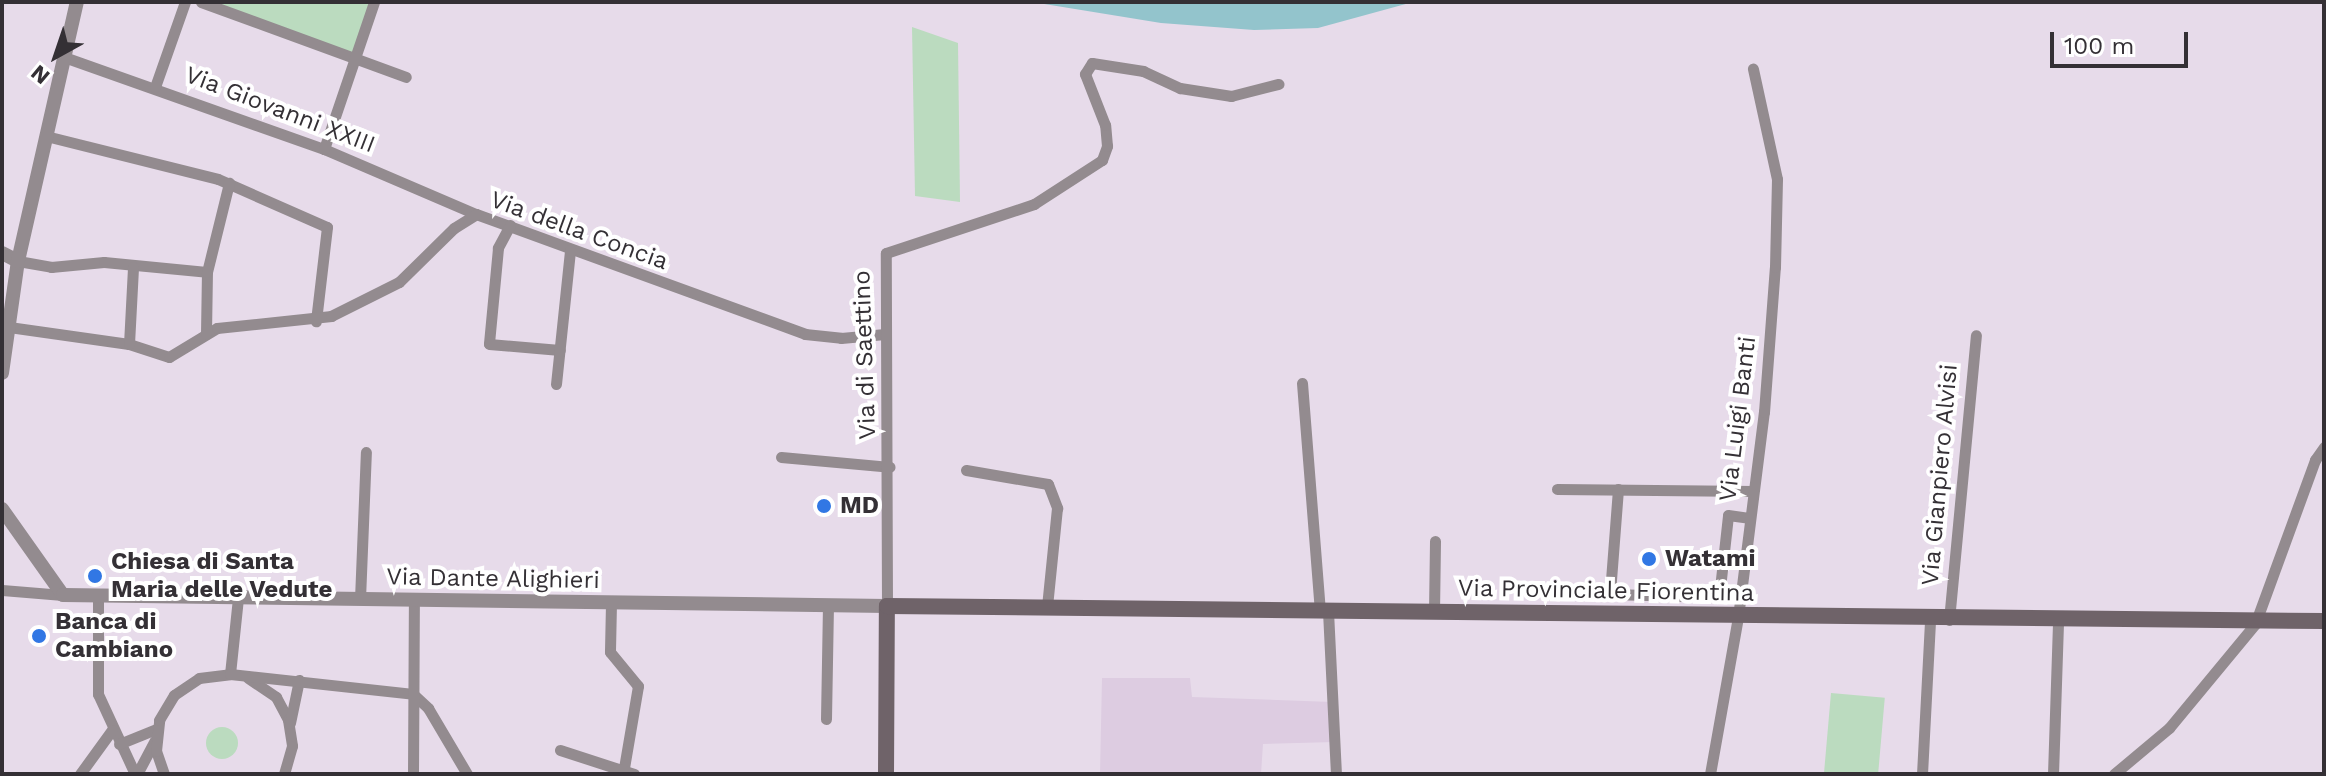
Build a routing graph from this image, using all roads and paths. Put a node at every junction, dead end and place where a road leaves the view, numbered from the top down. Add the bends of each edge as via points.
1 (77, 2) edge
2 (185, 2) edge
3 (201, 2) edge
4 (374, 2) edge
5 (64, 57) junction
6 (354, 58) junction
7 (1753, 69) dead end
8 (406, 77) dead end
9 (1278, 84) dead end
10 (155, 87) junction
11 (46, 136) junction
12 (324, 149) junction
13 (229, 183) junction
14 (476, 214) junction
15 (510, 225) junction
16 (570, 250) junction
17 (2, 253) edge
18 (18, 261) junction
19 (133, 267) junction
20 (207, 272) junction
21 (316, 321) junction
22 (9, 327) junction
23 (206, 334) junction
24 (885, 334) junction
25 (1976, 335) dead end
26 (129, 344) junction
27 (560, 350) junction
28 (2, 373) edge
29 (1302, 383) dead end
30 (556, 384) dead end
31 (2324, 447) edge
32 (366, 452) dead end
33 (781, 457) dead end
34 (890, 467) junction
35 (966, 470) dead end
36 (1557, 489) dead end
37 (1618, 489) junction
38 (1753, 491) junction
39 (2, 509) edge
40 (1749, 518) junction
41 (1435, 541) dead end
42 (2, 590) edge
43 (1610, 594) junction
44 (63, 595) junction
45 (98, 597) junction
46 (238, 598) junction
47 (360, 599) junction
48 (414, 599) junction
49 (611, 603) junction
50 (828, 605) junction
51 (887, 606) junction
52 (1047, 607) junction
53 (1324, 611) junction
54 (1434, 613) junction
55 (1610, 616) junction
56 (1738, 617) junction
57 (1930, 620) junction
58 (1949, 620) junction
59 (2324, 621) edge
60 (2058, 622) junction
61 (2255, 624) junction
62 (230, 674) junction
63 (299, 680) junction
64 (413, 694) junction
65 (826, 719) dead end
66 (290, 724) junction
67 (112, 730) junction
68 (156, 734) junction
69 (119, 744) junction
70 (560, 750) dead end
71 (285, 773) edge
72 (627, 773) edge
73 (80, 774) edge
74 (136, 774) edge
75 (164, 774) edge
76 (413, 774) edge
77 (467, 774) edge
78 (886, 774) edge
79 (1336, 774) edge
80 (1710, 774) edge
81 (1922, 774) edge
82 (2053, 774) edge
83 (2114, 774) edge

1 - 5 street
2 - 10 street
3 - 6 street
4 - 6 street
5 - 10 street, Via Giovanni XXIII
5 - 11 street
6 - 8 street
6 - 12 street
7 - 38 street, Via Luigi Banti via 1777,179 1764,412
9 - 24 street, Via di Saettino via 1231,96 1092,63 1085,74 1105,125 1102,160 1034,204 889,249 883,273
10 - 12 street, Via Giovanni XXIII
11 - 13 street
11 - 18 street
12 - 14 street, Via Giovanni XXIII
13 - 20 street
13 - 21 street via 327,227
14 - 15 street, Via della Concia
14 - 21 street, Via della Concia via 454,228 399,282
15 - 16 street, Via della Concia
15 - 27 street via 498,248 489,344
16 - 24 street, Via della Concia via 805,334
16 - 27 street
17 - 18 street
18 - 19 street via 51,267 104,262
18 - 22 street
19 - 20 street
19 - 26 street
20 - 23 street
21 - 23 street, Via della Concia via 234,325
22 - 26 street, Via della Concia
22 - 28 street
23 - 26 street, Via della Concia via 169,357
24 - 34 street, Via di Saettino
25 - 58 street, Via Gianpiero Alvisi
27 - 30 street
29 - 53 street
31 - 61 street
32 - 47 street
33 - 34 street
34 - 51 street, Via di Saettino
35 - 52 street via 1048,484 1057,508
36 - 37 street
37 - 38 street
37 - 43 street
38 - 40 street, Via Luigi Banti
39 - 44 street
40 - 43 street via 1728,515 1719,597
40 - 56 street, Via Luigi Banti
41 - 54 street
42 - 44 street
43 - 55 street
44 - 45 street, Via Dante Alighieri
45 - 46 street, Via Dante Alighieri
45 - 67 street via 98,694
46 - 47 street, Via Dante Alighieri
46 - 62 street
47 - 48 street, Via Dante Alighieri
48 - 49 street, Via Dante Alighieri
48 - 64 street
49 - 50 street, Via Dante Alighieri
49 - 72 street via 610,652 638,686
50 - 51 street, Via Dante Alighieri
50 - 65 street
51 - 52 main road, Via Provinciale Fiorentina
51 - 78 main road via 891,617
52 - 53 main road, Via Provinciale Fiorentina
53 - 54 main road, Via Provinciale Fiorentina
53 - 79 street
54 - 55 main road, Via Provinciale Fiorentina
55 - 56 main road, Via Provinciale Fiorentina
56 - 57 main road, Via Provinciale Fiorentina
56 - 80 street, Via Luigi Banti
57 - 58 main road, Via Provinciale Fiorentina
57 - 81 street
58 - 60 main road, Via Provinciale Fiorentina
59 - 61 main road, Via Provinciale Fiorentina
60 - 61 main road, Via Provinciale Fiorentina
60 - 82 street
61 - 83 street via 2169,728
62 - 63 street
62 - 66 street via 269,691
62 - 68 street via 199,678 181,688 167,703
63 - 64 street
63 - 66 street
64 - 76 street
64 - 77 street via 428,708
66 - 71 street via 292,746
67 - 69 street
67 - 73 street
68 - 69 street
68 - 74 street
68 - 75 street
69 - 74 street
70 - 72 street

